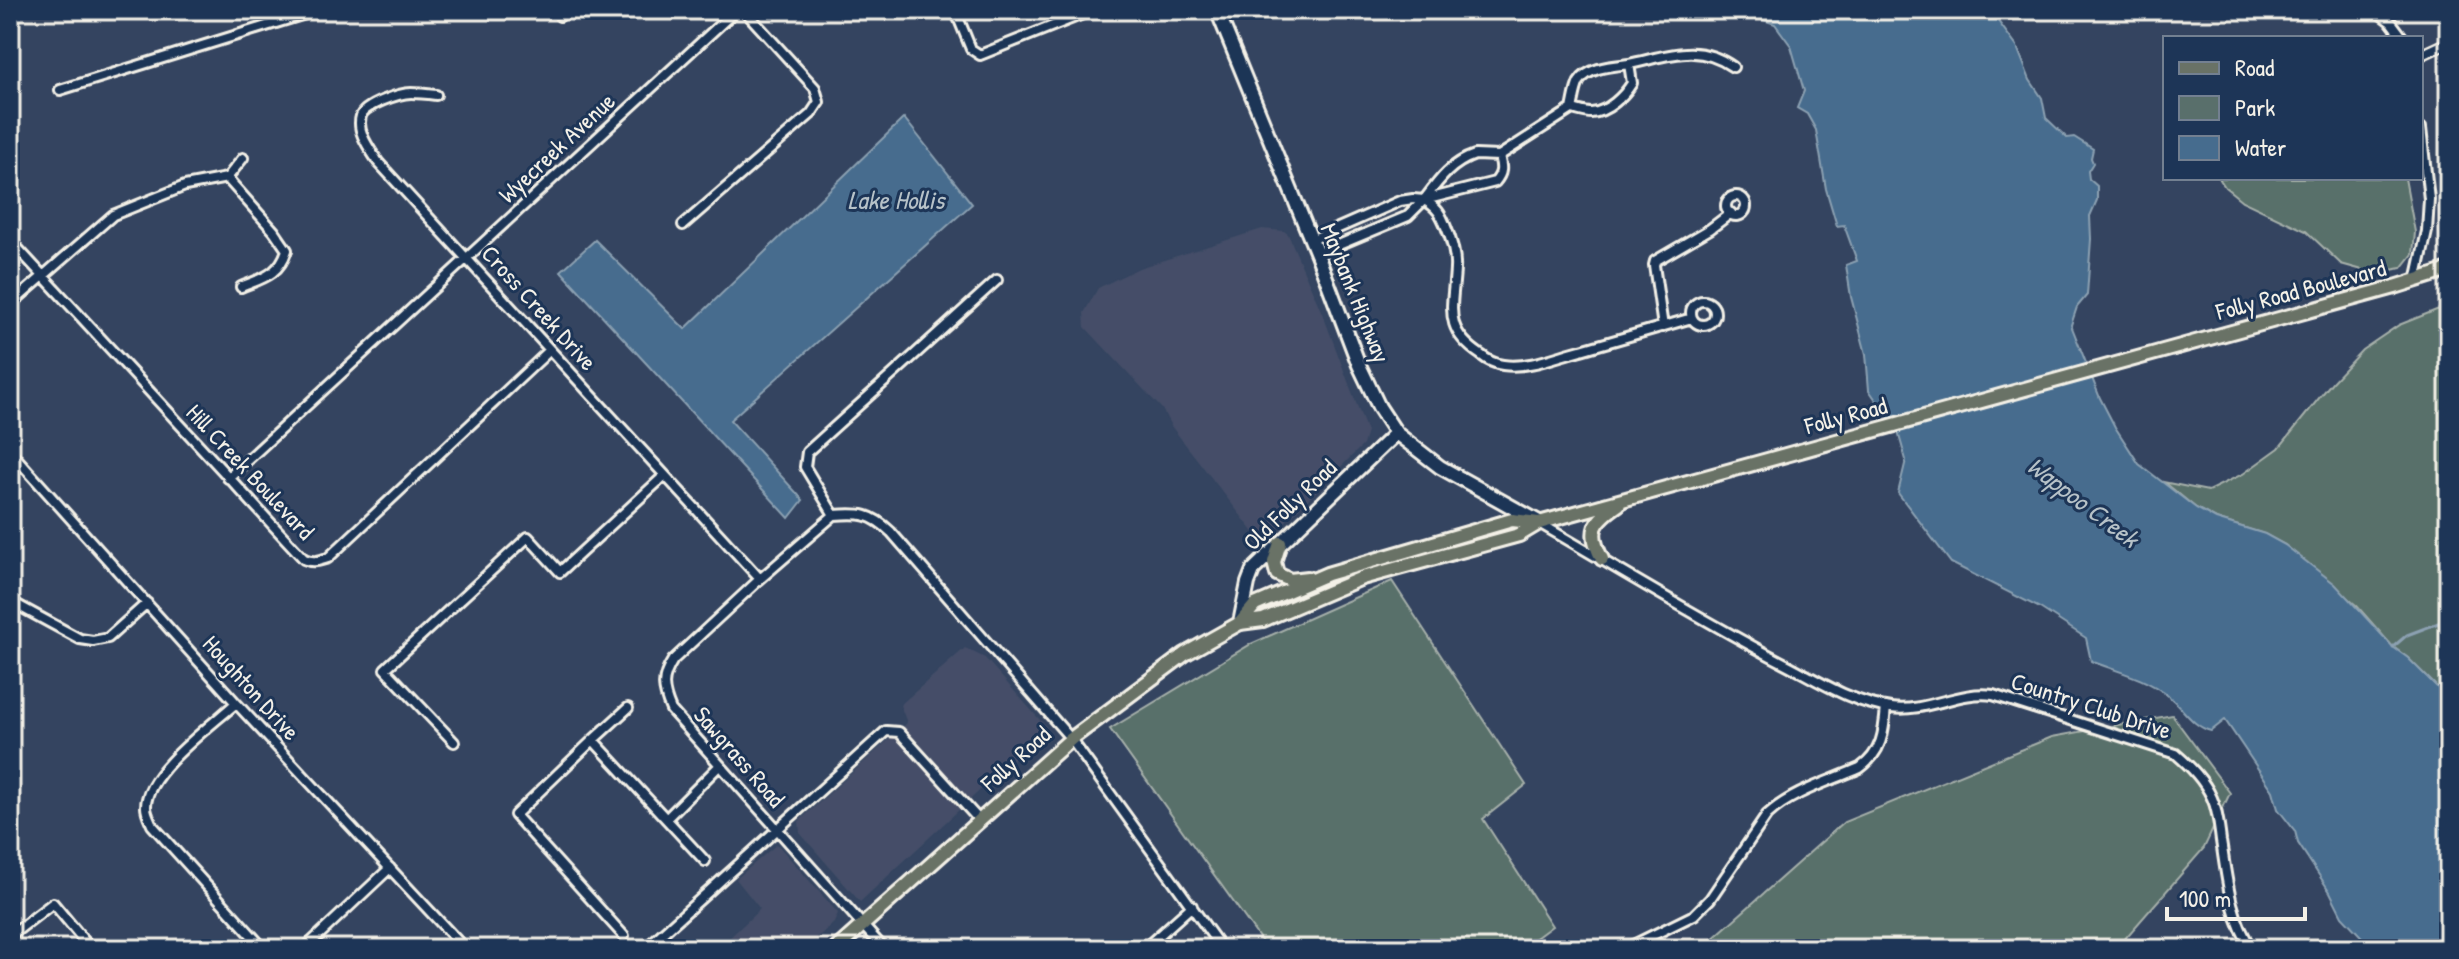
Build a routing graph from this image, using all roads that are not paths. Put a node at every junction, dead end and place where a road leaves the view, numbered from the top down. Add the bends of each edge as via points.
1 (318, 10) edge
2 (736, 10) edge
3 (744, 10) edge
4 (955, 10) edge
5 (1093, 10) edge
6 (1217, 10) edge
7 (2375, 10) edge
8 (2402, 36) edge
9 (2449, 42) edge
10 (2423, 54) edge
11 (1629, 64) junction
12 (1733, 67) dead end
13 (60, 90) dead end
14 (436, 95) dead end
15 (1572, 109) junction
16 (2423, 146) edge
17 (1499, 156) junction
18 (243, 158) dead end
19 (227, 178) junction
20 (1424, 200) junction
21 (1731, 213) dead end
22 (683, 225) dead end
23 (10, 240) edge
24 (1311, 240) junction
25 (1317, 254) junction
26 (467, 258) junction
27 (2449, 270) edge
28 (42, 275) junction
29 (997, 280) dead end
30 (2416, 281) junction
31 (241, 287) dead end
32 (10, 305) edge
33 (1692, 318) dead end
34 (1663, 327) junction
35 (550, 350) junction
36 (2164, 350) joint
37 (1396, 433) junction
38 (10, 451) edge
39 (664, 476) junction
40 (228, 478) junction
41 (1628, 497) junction
42 (834, 515) junction
43 (1539, 523) junction
44 (1280, 543) junction
45 (1602, 559) junction
46 (1327, 574) junction
47 (760, 579) junction
48 (10, 601) edge
49 (147, 603) junction
50 (1240, 623) junction
51 (236, 703) junction
52 (1886, 707) junction
53 (628, 708) dead end
54 (1071, 739) junction
55 (593, 740) junction
56 (454, 742) dead end
57 (720, 765) junction
58 (666, 819) junction
59 (980, 821) junction
60 (777, 830) junction
61 (705, 861) dead end
62 (390, 868) junction
63 (1192, 906) junction
64 (862, 925) junction
65 (10, 936) edge
66 (624, 936) dead end
67 (91, 949) edge
68 (264, 949) edge
69 (304, 949) edge
70 (465, 949) edge
71 (645, 949) edge
72 (836, 949) edge
73 (884, 949) edge
74 (1144, 949) edge
75 (1222, 949) edge
76 (1625, 949) edge
77 (2252, 949) edge

1 - 13 street
2 - 26 street, Wyecreek Avenue
3 - 22 street via 815,88 819,102
4 - 5 street via 971,49 983,55
6 - 24 main road, Maybank Highway
7 - 8 street
9 - 10 street
11 - 12 street via 1696,51 1718,56
11 - 15 street via 1585,76
11 - 15 street via 1632,83 1613,104 1590,113
14 - 26 street, Cross Creek Drive via 407,93 367,107 361,125 378,162
15 - 17 street
16 - 30 street via 2429,199
17 - 20 street via 1461,160
17 - 20 street via 1502,168 1495,182
18 - 19 street
19 - 28 street via 185,186 113,215
19 - 31 street via 287,250 283,264
20 - 24 street via 1400,201
20 - 25 street via 1408,216
20 - 34 street via 1436,206 1455,253 1453,322 1470,347 1490,361 1519,365
21 - 34 street via 1655,261
23 - 28 street, Hill Creek Boulevard
24 - 25 main road, Maybank Highway
25 - 37 main road, Maybank Highway via 1359,365
26 - 35 street, Cross Creek Drive
26 - 40 street, Wyecreek Avenue
27 - 30 main road, Folly Road Boulevard
28 - 32 street
28 - 40 street, Hill Creek Boulevard
29 - 42 street via 807,452 805,467
30 - 36 main road, Folly Road Boulevard
33 - 34 street
35 - 39 street, Cross Creek Drive
35 - 40 street, Hill Creek Boulevard via 328,558 304,559
36 - 41 main road, Folly Road
37 - 43 main road, Maybank Highway via 1440,467
37 - 44 main road, Old Folly Road
38 - 49 street, Houghton Drive
39 - 47 street, Cross Creek Drive
39 - 56 street via 560,572 528,537 385,669
41 - 43 main road, Folly Road
41 - 45 main road via 1597,522 1594,544
42 - 47 street, Sawgrass Road
42 - 54 street via 869,516 891,532
43 - 45 street, Country Club Drive
43 - 46 main road, Folly Road via 1512,520
43 - 50 main road, Folly Road via 1519,535 1362,578 1263,620
44 - 46 main road via 1274,562 1282,578
44 - 50 main road, Old Folly Road via 1253,570
45 - 52 street, Country Club Drive via 1737,639 1852,698
46 - 50 main road, Folly Road via 1255,605
47 - 57 street, Sawgrass Road via 664,674 662,687 671,710
48 - 49 street via 93,641 108,638
49 - 51 street, Houghton Drive
50 - 54 main road, Folly Road via 1185,654
51 - 62 street, Houghton Drive
51 - 68 street via 162,769 146,807 152,825
52 - 76 street via 1884,739 1869,762 1777,806 1694,915
52 - 77 street, Country Club Drive via 1915,709 1980,693 1993,695 2176,754 2213,799 2229,894
53 - 55 street
54 - 59 main road, Folly Road
54 - 63 street
55 - 58 street
55 - 66 street via 515,815
57 - 58 street
57 - 60 street, Sawgrass Road
58 - 61 street
59 - 60 street via 892,730
59 - 64 main road, Folly Road
60 - 64 street, Sawgrass Road
60 - 71 street
62 - 69 street
62 - 70 street, Houghton Drive
63 - 74 street
63 - 75 street
64 - 72 main road, Folly Road
64 - 73 street, Sawgrass Road
65 - 67 street via 53,903

